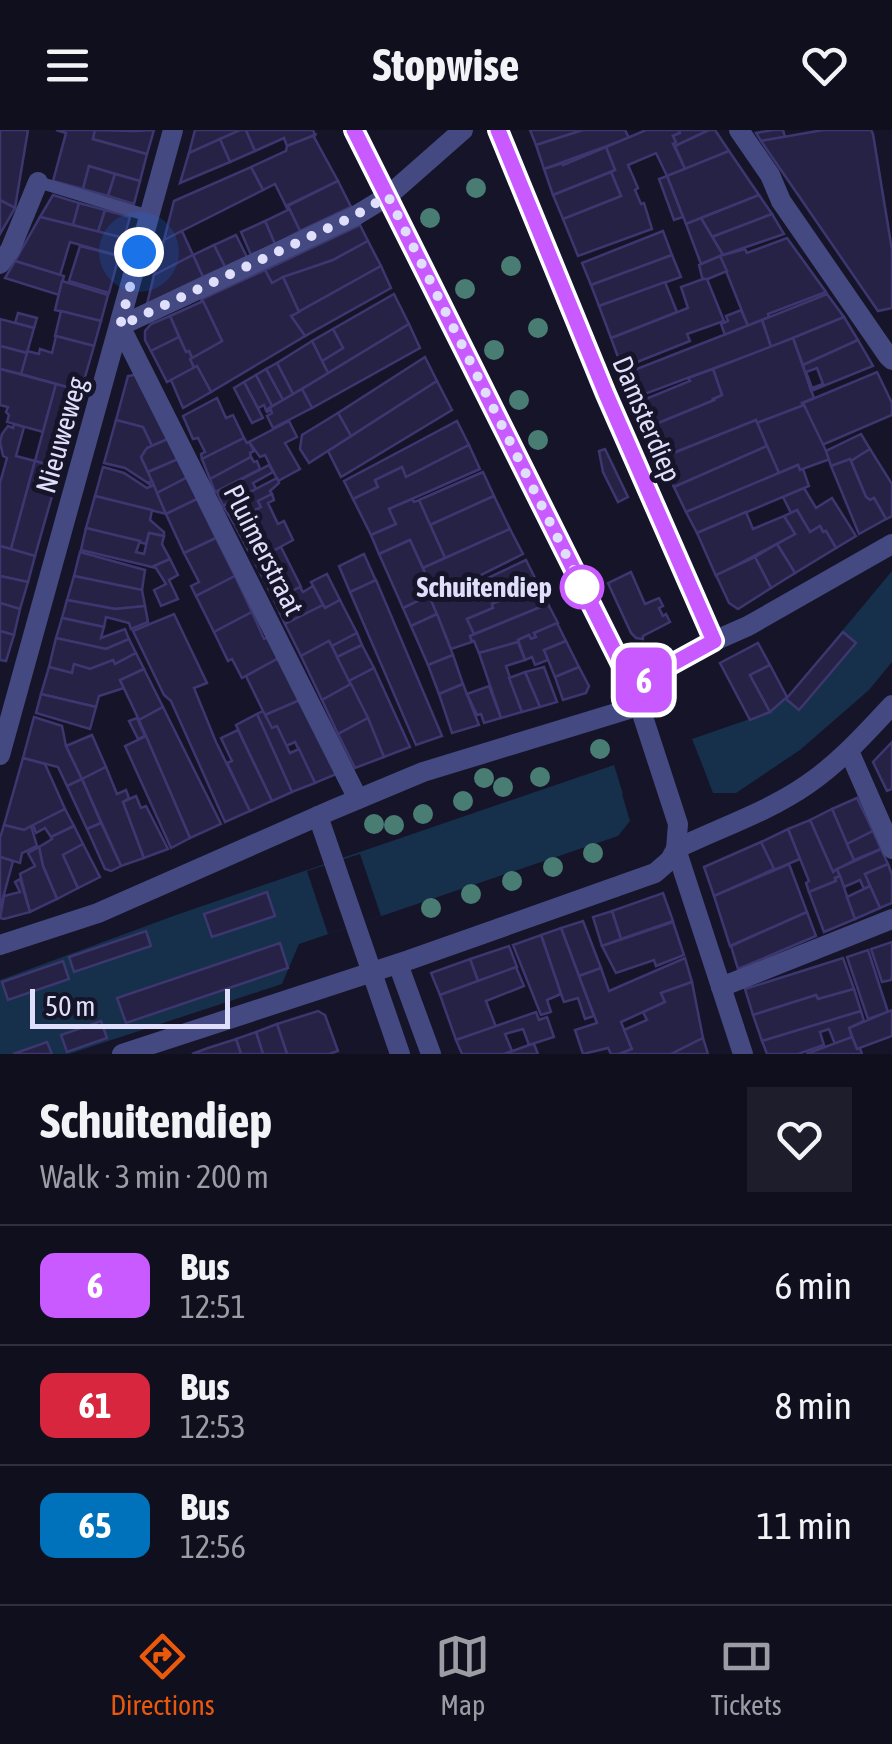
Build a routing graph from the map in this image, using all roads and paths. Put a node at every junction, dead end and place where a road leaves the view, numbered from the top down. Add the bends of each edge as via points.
1 (174, 130) edge
2 (354, 130) edge
3 (462, 130) edge
4 (498, 130) edge
5 (739, 130) edge
6 (38, 182) joint
7 (388, 196) junction
8 (149, 216) junction
9 (0, 264) edge
10 (120, 326) junction
11 (892, 360) edge
12 (892, 544) edge
13 (714, 641) junction
14 (636, 696) junction
15 (892, 705) edge
16 (849, 751) junction
17 (0, 755) edge
18 (358, 799) junction
19 (318, 816) junction
20 (676, 849) junction
21 (892, 849) edge
22 (892, 919) edge
23 (0, 944) edge
24 (398, 964) junction
25 (370, 973) junction
26 (721, 987) junction
27 (122, 1054) edge
28 (400, 1054) edge
29 (431, 1054) edge
30 (743, 1054) edge

1 - 8 street, Nieuweweg
2 - 7 street
3 - 7 street
4 - 13 street, Damsterdiep
5 - 11 street
6 - 8 lane
6 - 9 street
7 - 10 street
7 - 14 street
8 - 10 street, Nieuweweg
10 - 17 street, Nieuweweg
10 - 18 street, Pluimerstraat
12 - 13 street
13 - 14 street
14 - 18 street
14 - 20 street via 678,824
15 - 16 street
16 - 20 street via 806,786
16 - 21 street
18 - 19 street
19 - 23 street via 98,914
19 - 25 street
20 - 24 street via 655,873
20 - 26 street
22 - 26 street
24 - 25 street
24 - 29 street
25 - 27 street
25 - 28 street
26 - 30 street

